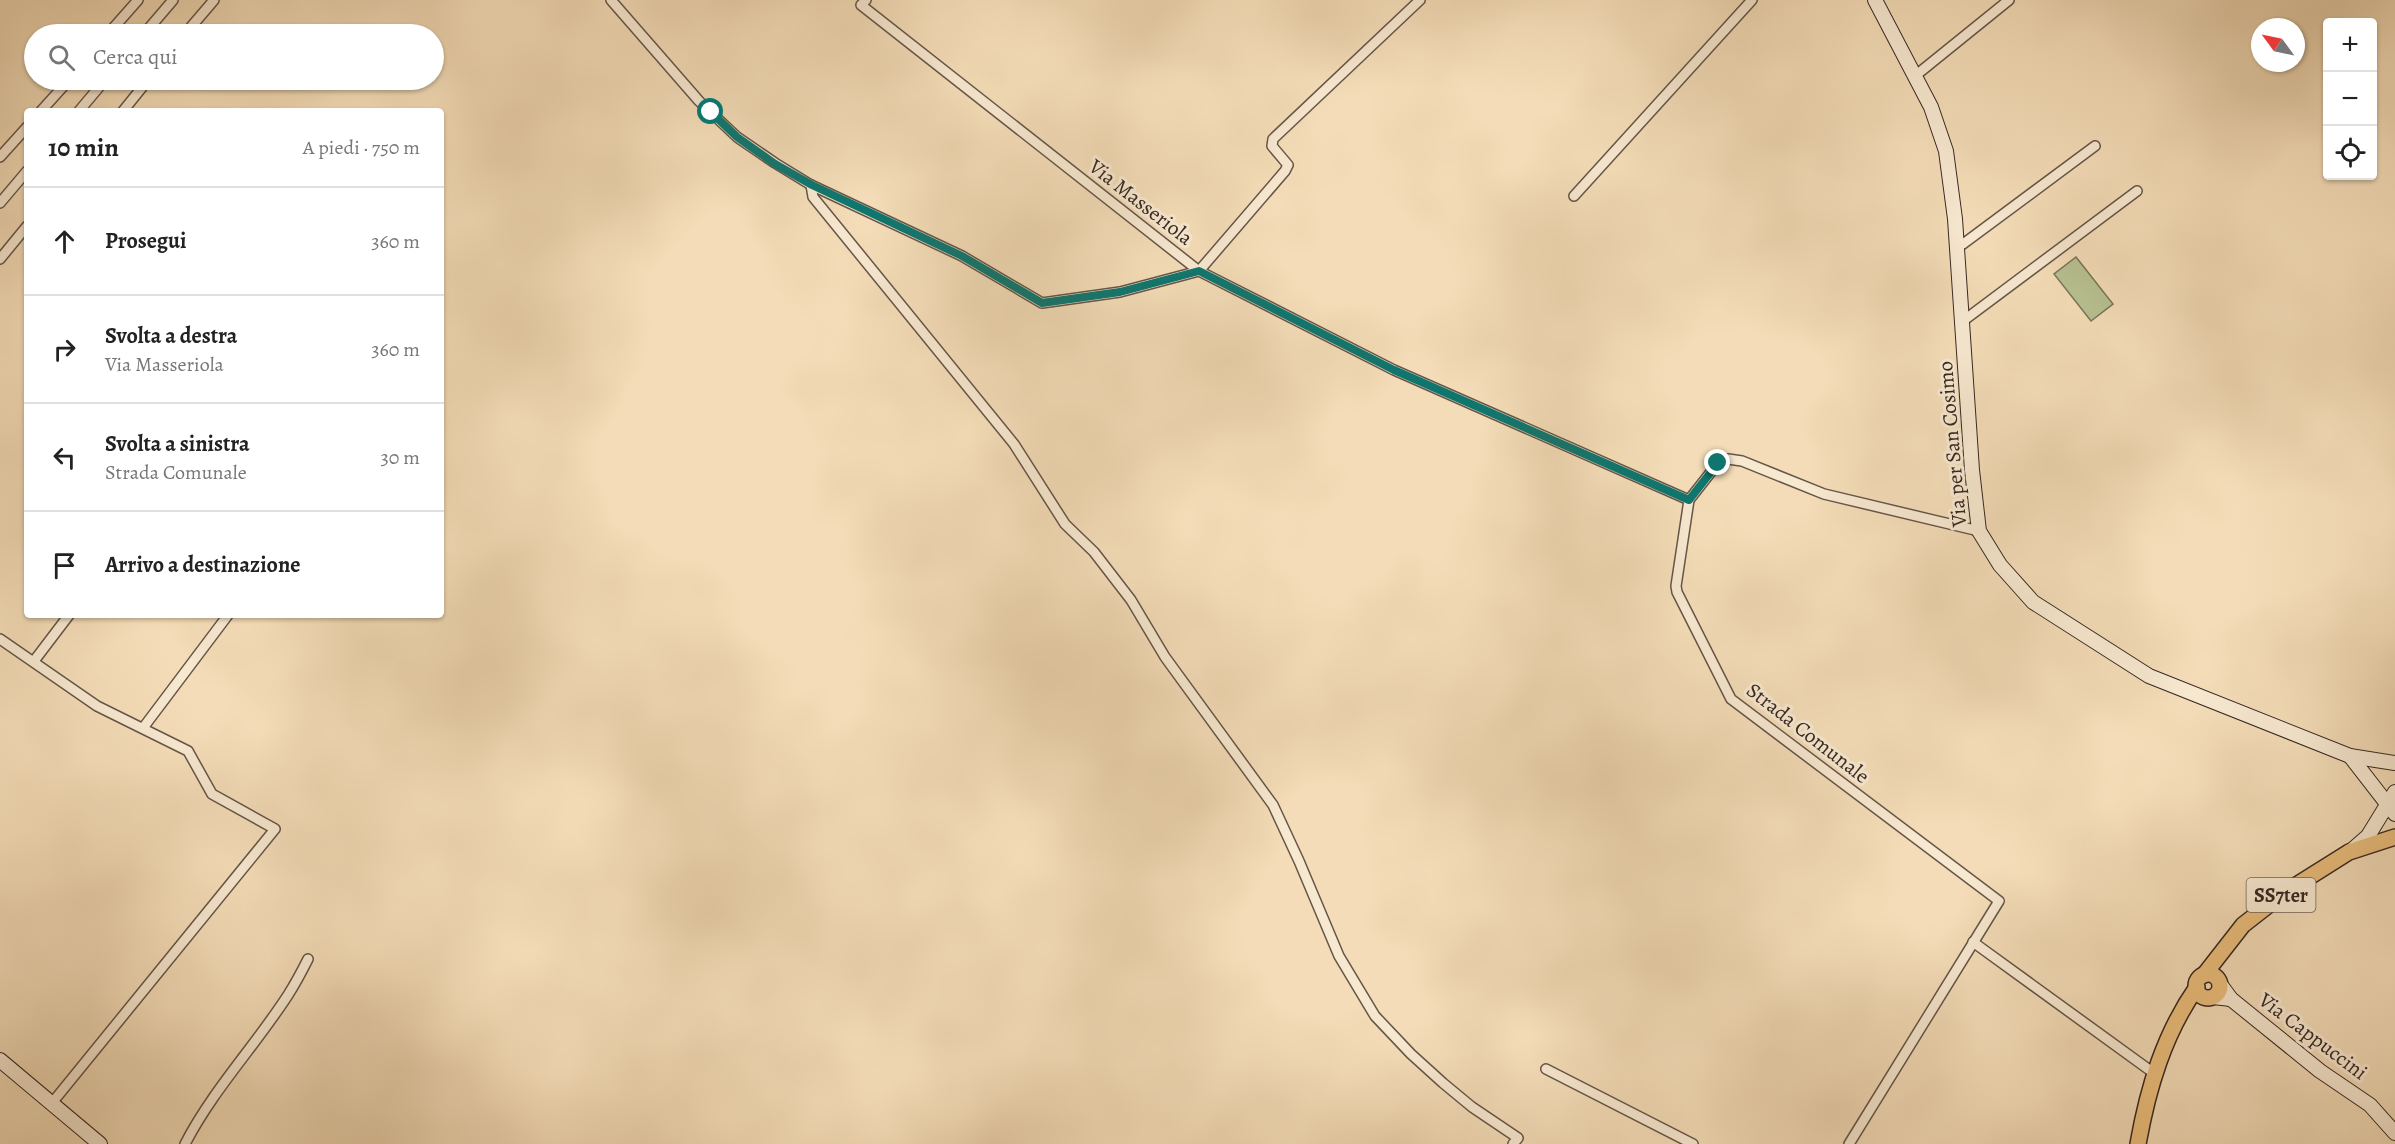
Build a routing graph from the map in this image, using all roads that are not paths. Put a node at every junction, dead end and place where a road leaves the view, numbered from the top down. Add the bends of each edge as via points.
1 (138, 0) edge
2 (173, 0) edge
3 (214, 0) edge
4 (611, 0) edge
5 (1420, 0) edge
6 (1752, 0) edge
7 (2008, 0) edge
8 (1879, 2) edge
9 (863, 3) edge
10 (117, 24) edge
11 (153, 24) edge
12 (194, 24) edge
13 (1915, 76) junction
14 (60, 90) edge
15 (97, 90) edge
16 (140, 90) edge
17 (44, 108) edge
18 (82, 108) edge
19 (125, 108) edge
20 (24, 130) edge
21 (2095, 146) dead end
22 (0, 158) edge
23 (24, 175) edge
24 (812, 185) junction
25 (2137, 191) dead end
26 (1574, 196) dead end
27 (0, 203) edge
28 (24, 230) edge
29 (1957, 246) junction
30 (0, 259) edge
31 (1199, 271) junction
32 (1963, 321) junction
33 (1689, 500) junction
34 (1979, 531) junction
35 (67, 618) edge
36 (226, 618) edge
37 (0, 639) edge
38 (34, 661) junction
39 (143, 728) junction
40 (2350, 756) junction
41 (2395, 763) edge
42 (2393, 804) edge
43 (2395, 837) edge
44 (2349, 852) junction
45 (1973, 942) junction
46 (308, 959) dead end
47 (2209, 986) junction
48 (0, 1060) edge
49 (1546, 1069) dead end
50 (2155, 1074) junction
51 (52, 1103) junction
52 (2370, 1105) junction
53 (2395, 1115) edge
54 (2395, 1132) edge
55 (1517, 1142) edge
56 (100, 1144) edge
57 (185, 1144) edge
58 (1527, 1144) edge
59 (1693, 1144) edge
60 (1849, 1144) edge
61 (2138, 1144) edge

1 - 10 street
2 - 11 street
3 - 12 street
4 - 24 street via 699,101 737,137
5 - 31 street via 1273,139 1272,146 1288,165 1285,171
6 - 26 street
7 - 13 street
8 - 13 street, Via per San Cosimo
9 - 31 street, Via Masseriola
13 - 29 street, Via per San Cosimo via 1946,151
14 - 17 street
15 - 18 street
16 - 19 street
20 - 22 street
21 - 29 street
23 - 27 street
24 - 31 street via 962,256 1042,303 1120,292
24 - 55 street via 813,197 1014,444 1065,524 1094,552 1131,600 1165,657 1273,805 1339,956 1375,1016 1443,1083
25 - 32 street
28 - 30 street
29 - 32 street, Via per San Cosimo
31 - 33 street, Via Masseriola via 1394,370
32 - 34 street, Via per San Cosimo
33 - 34 street via 1718,463 1728,459 1824,494
33 - 45 street, Strada Comunale via 1677,592 1731,699 1998,901
34 - 40 street, Via per San Cosimo via 2000,565 2033,602 2149,676
35 - 38 street
36 - 39 street
37 - 38 street
38 - 39 street via 97,706
39 - 51 street via 188,751 212,794 275,829
40 - 41 street, Via per San Cosimo
40 - 42 street
42 - 44 street via 2368,836
43 - 44 main road
44 - 47 main road, SS7ter via 2284,893 2243,925 2223,948
45 - 50 street
45 - 60 street
46 - 57 street via 288,995 199,1117
47 - 50 main road via 2180,1014
47 - 52 street, Via Cappuccini
48 - 51 street
49 - 59 street
50 - 61 main road
51 - 56 street
52 - 53 street, Via Cappuccini
52 - 54 street, Via Cappuccini
55 - 58 street

